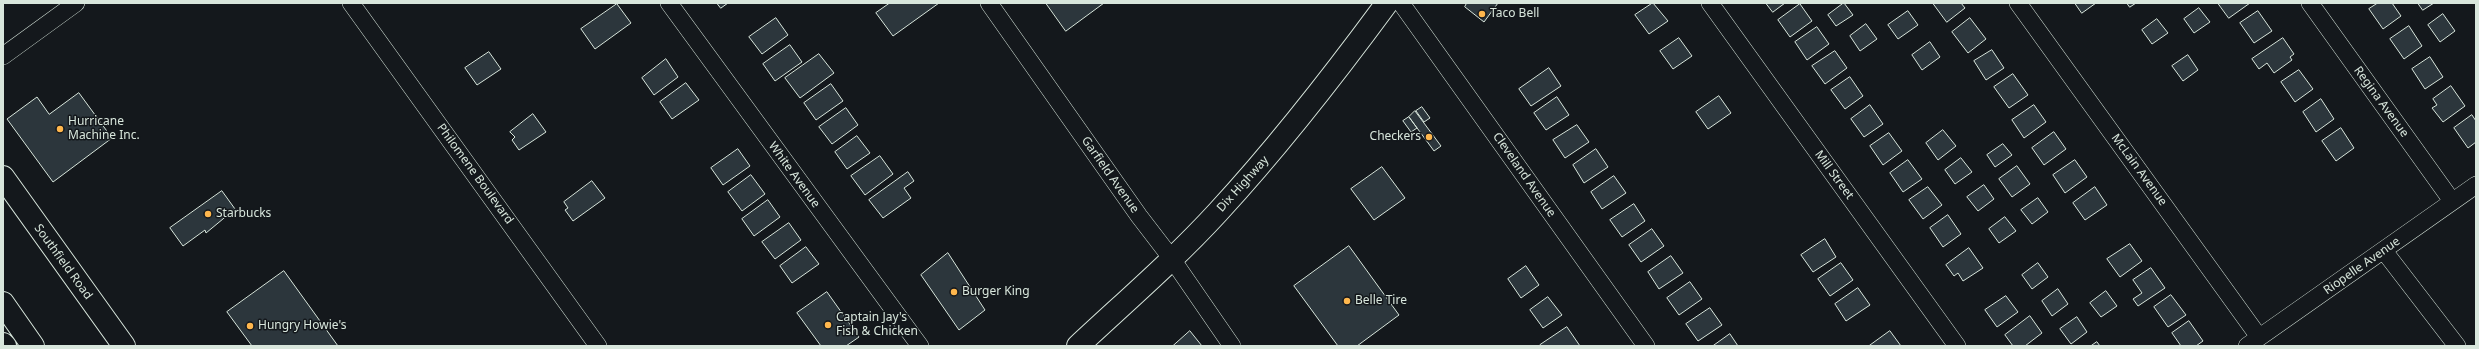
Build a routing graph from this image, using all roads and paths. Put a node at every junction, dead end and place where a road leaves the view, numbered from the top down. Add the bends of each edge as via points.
1 (76, 3) edge
2 (351, 3) edge
3 (669, 3) edge
4 (989, 3) edge
5 (1387, 3) edge
6 (1401, 3) edge
7 (1710, 3) edge
8 (2018, 3) edge
9 (2310, 3) edge
10 (3, 56) edge
11 (3, 177) edge
12 (2476, 185) edge
13 (2452, 201) junction
14 (2384, 251) junction
15 (1172, 259) junction
16 (3, 303) edge
17 (2253, 341) edge
18 (33, 346) edge
19 (124, 346) edge
20 (598, 346) edge
21 (920, 346) edge
22 (1078, 346) edge
23 (1232, 346) edge
24 (1646, 346) edge
25 (1957, 346) edge
26 (2457, 346) edge

1 - 10 street
2 - 20 street, Philomene Boulevard
3 - 21 street, White Avenue
4 - 15 street, Garfield Avenue
5 - 15 main road, Dix Highway via 1282,140
6 - 24 street, Cleveland Avenue
7 - 25 street, Mill Street
8 - 17 street, McLain Avenue
9 - 13 street, Regina Avenue
11 - 19 main road, Southfield Road
12 - 13 street, Riopelle Avenue
13 - 14 street, Riopelle Avenue
14 - 17 street, Riopelle Avenue
14 - 26 street
15 - 22 main road, Dix Highway
15 - 23 street, Garfield Avenue
16 - 18 main road

